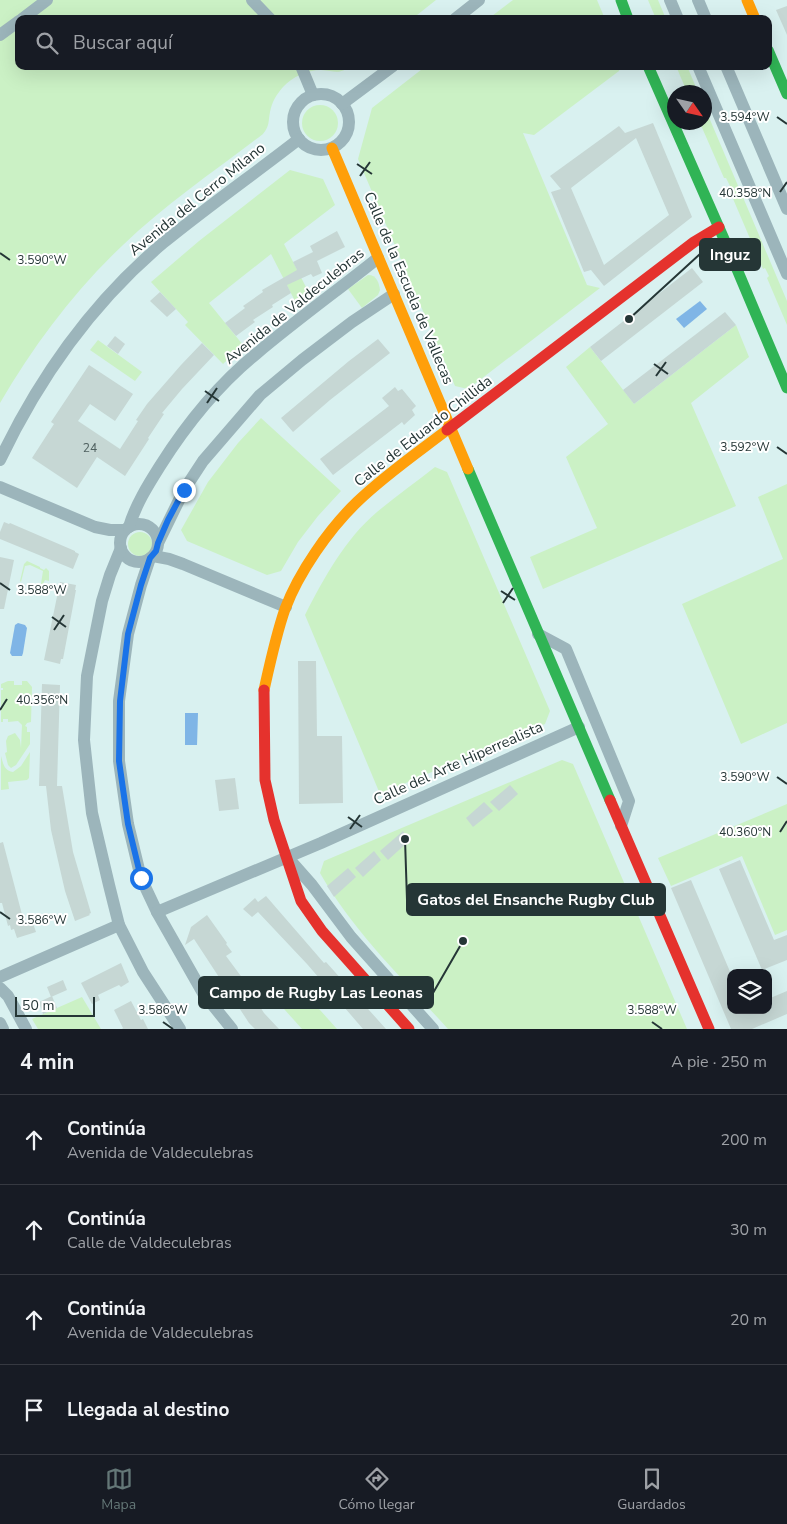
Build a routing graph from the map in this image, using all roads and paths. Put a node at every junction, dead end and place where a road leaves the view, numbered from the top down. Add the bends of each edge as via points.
1 (47, 0) edge
2 (252, 0) edge
3 (479, 0) edge
4 (621, 0) edge
5 (670, 0) edge
6 (698, 0) edge
7 (747, 0) edge
8 (27, 15) edge
9 (266, 15) edge
10 (459, 15) edge
11 (627, 15) edge
12 (676, 15) edge
13 (704, 15) edge
14 (753, 15) edge
15 (15, 24) edge
16 (0, 35) edge
17 (772, 59) edge
18 (303, 70) edge
19 (388, 70) edge
20 (650, 70) edge
21 (700, 70) edge
22 (728, 70) edge
23 (787, 94) edge
24 (313, 95) junction
25 (342, 104) junction
26 (299, 139) junction
27 (332, 148) junction
28 (787, 209) edge
29 (719, 228) junction
30 (378, 258) junction
31 (787, 274) edge
32 (394, 294) junction
33 (787, 388) edge
34 (451, 428) junction
35 (0, 460) edge
36 (0, 487) edge
37 (96, 527) junction
38 (127, 528) junction
39 (121, 547) junction
40 (155, 550) junction
41 (286, 607) junction
42 (538, 634) junction
43 (579, 727) junction
44 (622, 826) junction
45 (287, 857) junction
46 (157, 912) junction
47 (119, 925) junction
48 (0, 976) edge
49 (0, 988) edge
50 (0, 1023) edge
51 (3, 1029) edge
52 (26, 1029) edge
53 (180, 1029) edge
54 (232, 1029) edge
55 (409, 1029) edge
56 (433, 1029) edge
57 (709, 1029) edge

1 - 8 street
2 - 9 street
3 - 10 street
4 - 11 street
5 - 12 street
6 - 13 street
7 - 14 street
15 - 16 street
17 - 23 street
18 - 24 street
19 - 25 street
20 - 29 street
21 - 31 street
22 - 28 street
24 - 25 street via 329,95
24 - 26 street via 305,99 294,114 294,131
25 - 27 street via 347,111 348,128 345,136
26 - 27 street via 314,149
26 - 35 street, Avenida del Cerro Milano via 162,244 104,301 54,365 18,423
27 - 30 street, Calle de la Escuela de Vallecas
29 - 33 street
29 - 34 street, Calle de Eduardo Chillida via 694,242
30 - 32 street, Calle de la Escuela de Vallecas
30 - 38 street, Avenida de Valdeculebras via 255,354 212,398 165,459
32 - 34 street, Calle de la Escuela de Vallecas
32 - 40 street via 352,322 260,395 203,461 184,490
34 - 41 street, Calle de Eduardo Chillida via 357,502 315,553
34 - 42 street, Calle de la Escuela de Vallecas
36 - 37 street
37 - 38 street via 110,530
37 - 39 street
38 - 39 street via 121,537
38 - 40 street via 135,524 147,526 155,533
39 - 40 street via 127,558 142,562
39 - 47 street via 102,601 87,676 84,740 92,813
40 - 41 street via 169,559
40 - 46 street via 141,585 128,634 120,701 119,761 128,824 141,878
41 - 45 street, Calle de Eduardo Chillida via 264,690 266,780 274,820
42 - 43 street, Calle de la Escuela de Vallecas
42 - 44 street via 566,649 629,801
43 - 44 street, Calle de la Escuela de Vallecas
43 - 45 street, Calle del Arte Hiperrealista
44 - 57 street, Calle de la Escuela de Vallecas
45 - 46 street, Calle del Arte Hiperrealista
45 - 55 street, Calle de Eduardo Chillida via 301,901 322,931
45 - 56 street, Calle de Eduardo Chillida via 351,937
46 - 54 street via 202,993
47 - 48 street
47 - 53 street via 143,972
49 - 52 street
50 - 51 street

